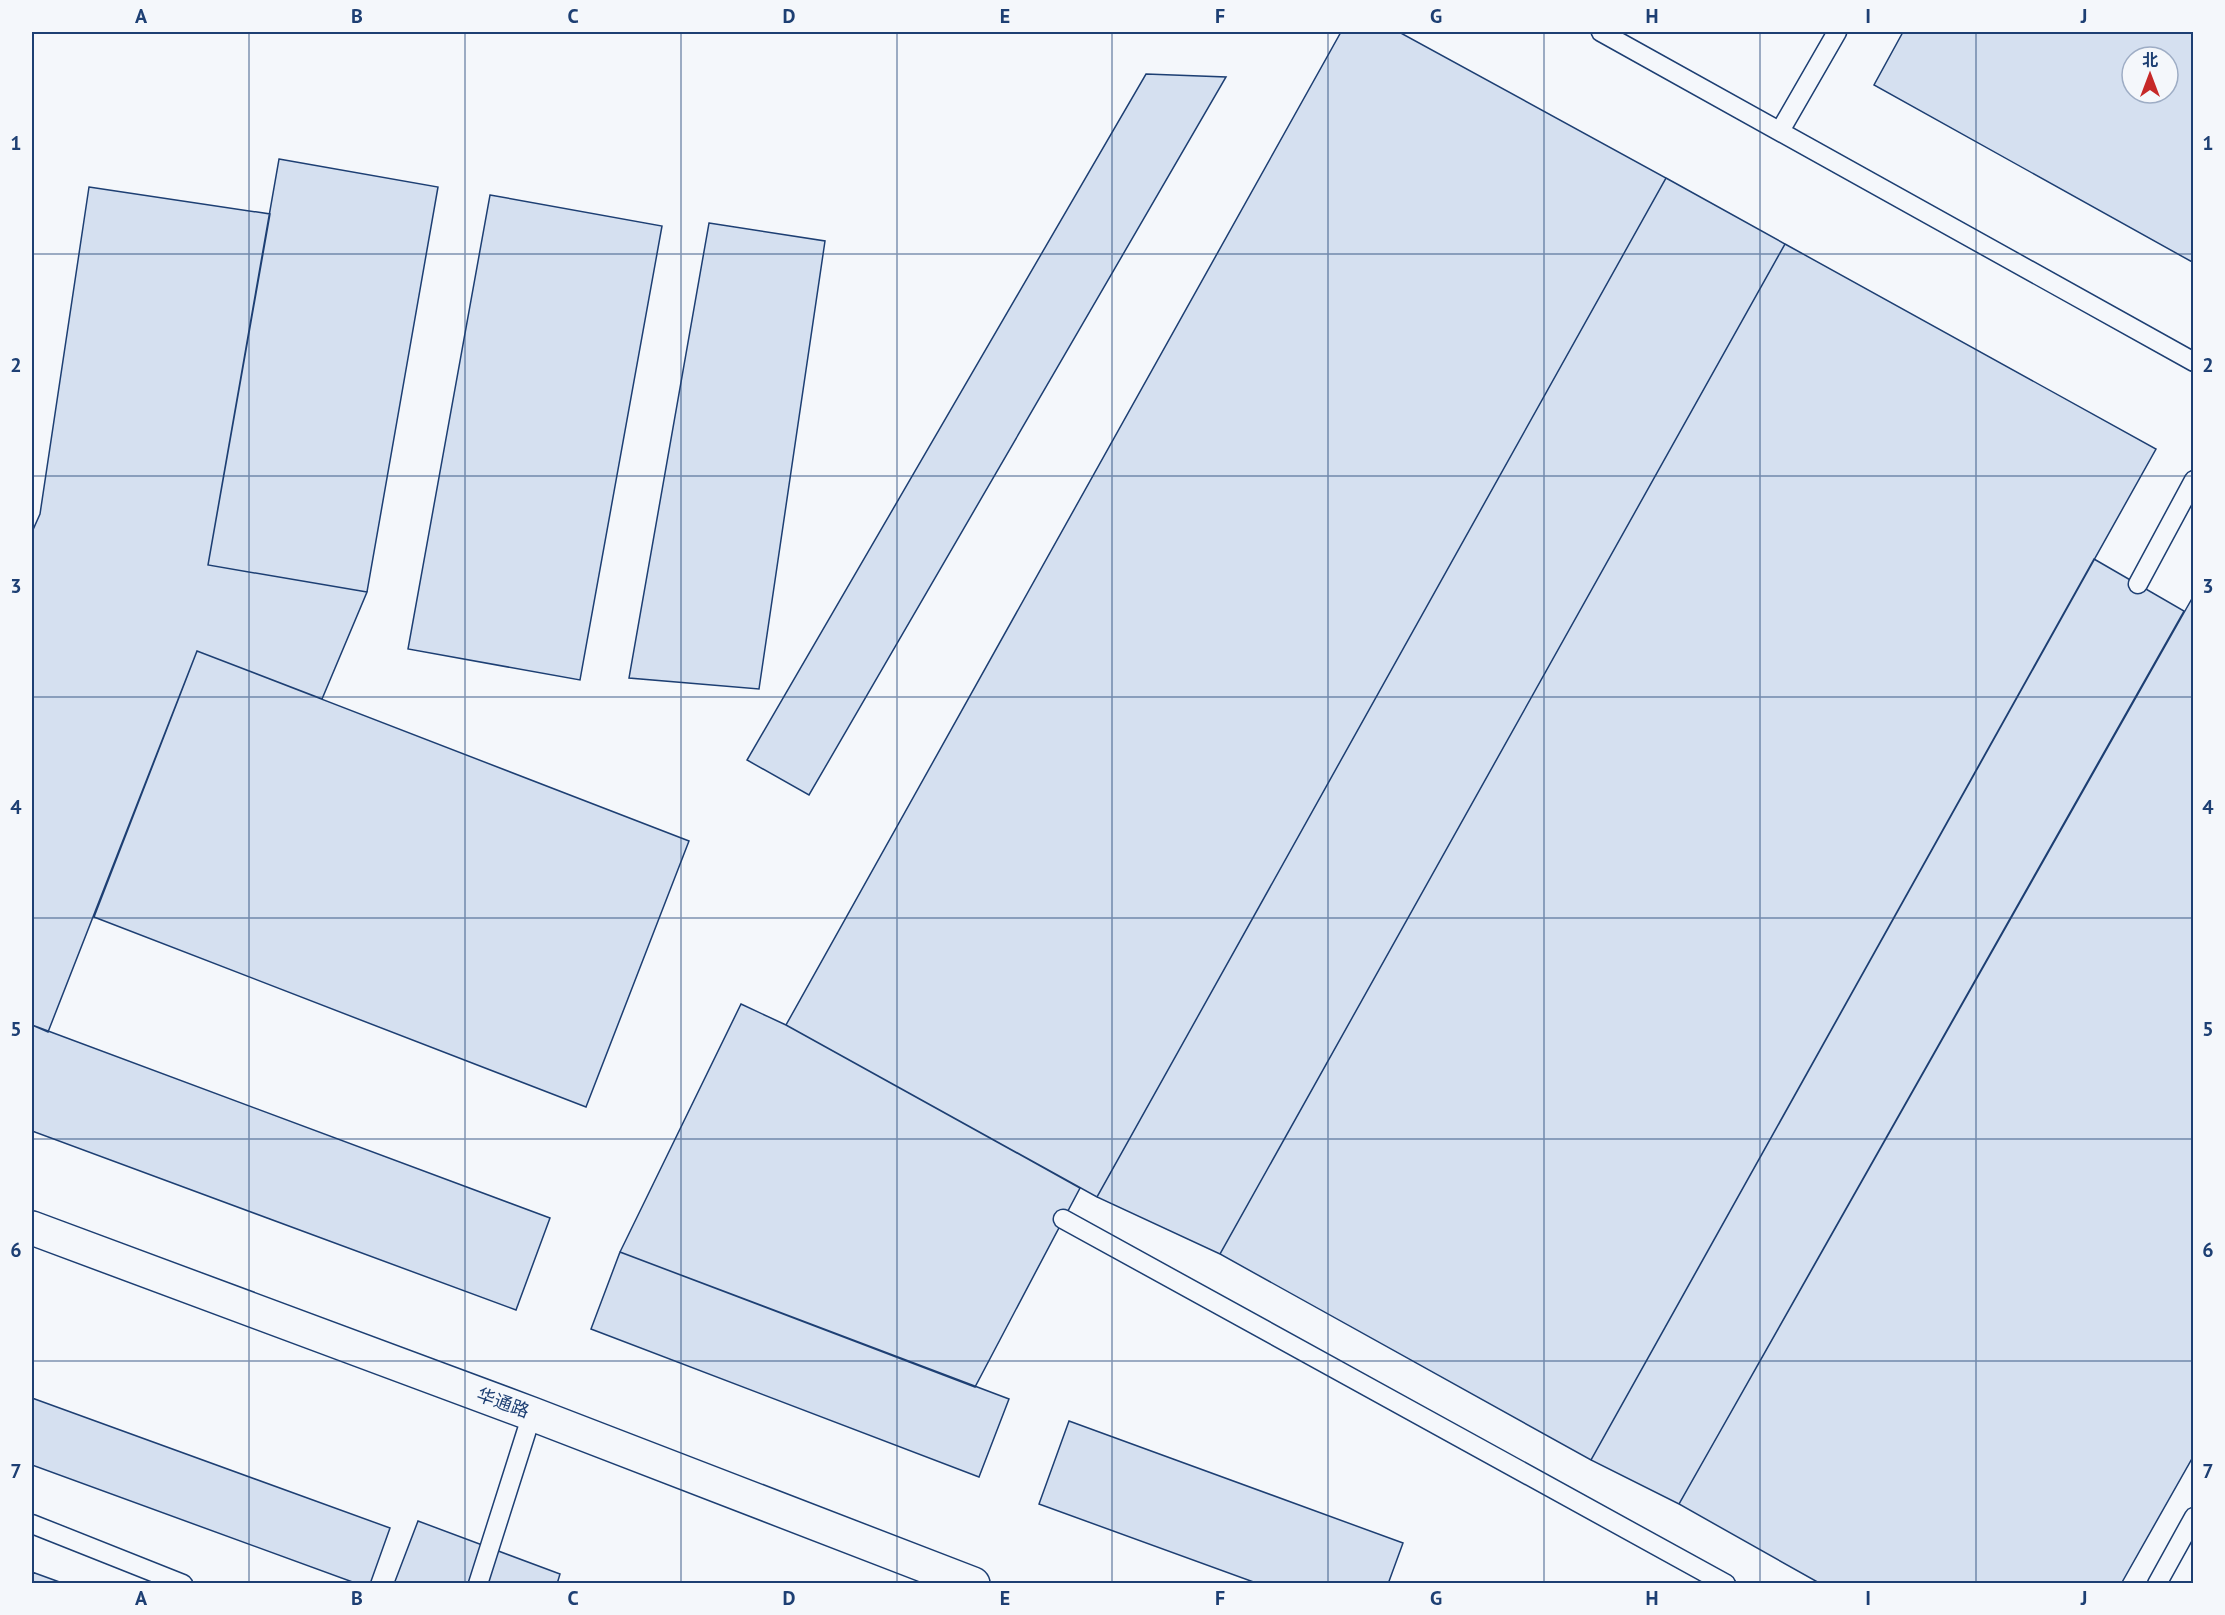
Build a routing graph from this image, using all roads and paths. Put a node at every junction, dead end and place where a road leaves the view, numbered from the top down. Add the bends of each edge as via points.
1 (1601, 32) edge
2 (1837, 32) edge
3 (1780, 131) junction
4 (2193, 362) edge
5 (2193, 480) edge
6 (2138, 584) dead end
7 (1063, 1219) dead end
8 (32, 1228) edge
9 (532, 1414) junction
10 (2193, 1517) edge
11 (32, 1524) edge
12 (183, 1584) edge
13 (478, 1584) edge
14 (974, 1584) edge
15 (1726, 1584) edge
16 (2157, 1584) edge

1 - 3 lane
2 - 3 lane
3 - 4 lane
5 - 6 lane
7 - 15 lane
8 - 9 street, 华通路
9 - 13 lane
9 - 14 street, 华通路
10 - 16 lane
11 - 12 lane

